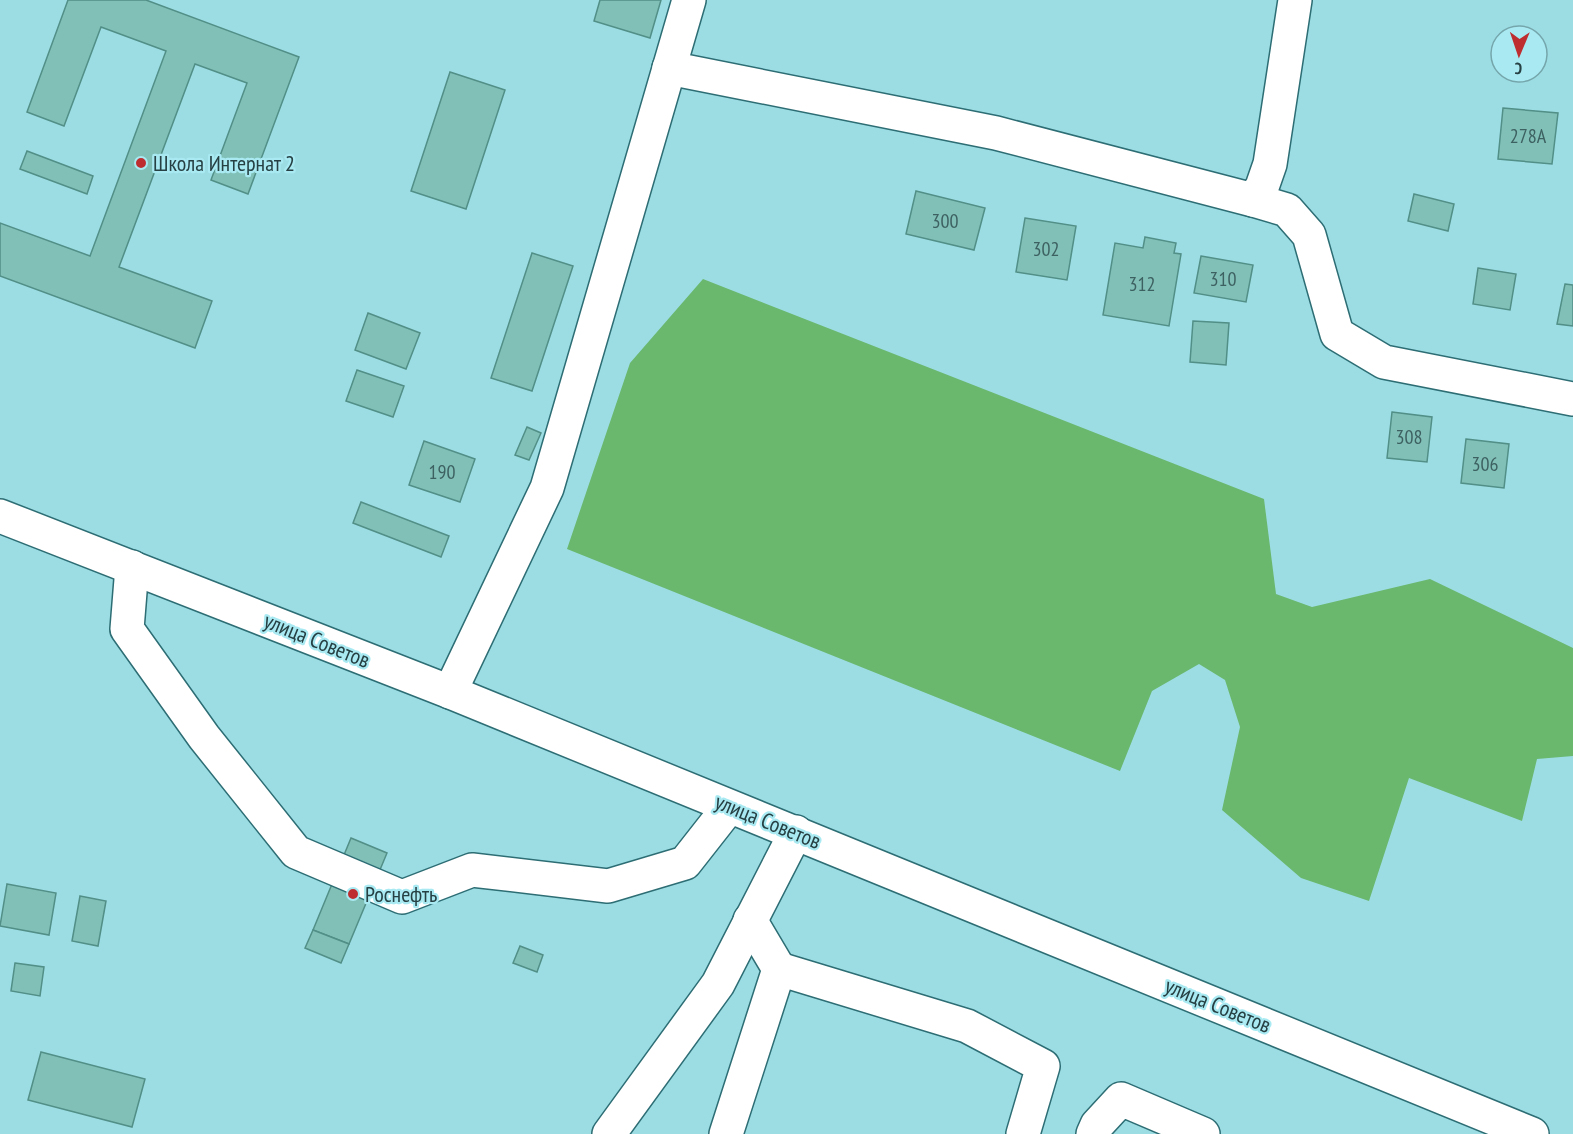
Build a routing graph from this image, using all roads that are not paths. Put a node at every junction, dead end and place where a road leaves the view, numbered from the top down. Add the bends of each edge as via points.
1 (689, 0) edge
2 (1294, 0) edge
3 (669, 69) junction
4 (1253, 200) junction
5 (1573, 399) edge
6 (0, 516) edge
7 (132, 567) junction
8 (450, 693) junction
9 (729, 807) junction
10 (796, 832) junction
11 (750, 920) junction
12 (779, 969) junction
13 (609, 1134) edge
14 (726, 1134) edge
15 (1023, 1134) edge
16 (1094, 1134) edge
17 (1203, 1134) edge
18 (1532, 1134) edge

1 - 3 street
2 - 4 street via 1270,164
3 - 4 street via 996,133
3 - 8 street via 546,489
4 - 5 street via 1287,210 1309,235 1337,334 1384,362
6 - 7 street, улица Советов
7 - 8 street, улица Советов
7 - 9 street via 127,629 204,736 296,852 402,897 472,870 608,886 685,863
8 - 9 street, улица Советов
9 - 10 street, улица Советов
10 - 11 street
10 - 18 street, улица Советов
11 - 12 street
11 - 13 street via 718,984
12 - 14 street
12 - 15 street via 968,1026 1043,1066
16 - 17 street via 1097,1125 1121,1099

